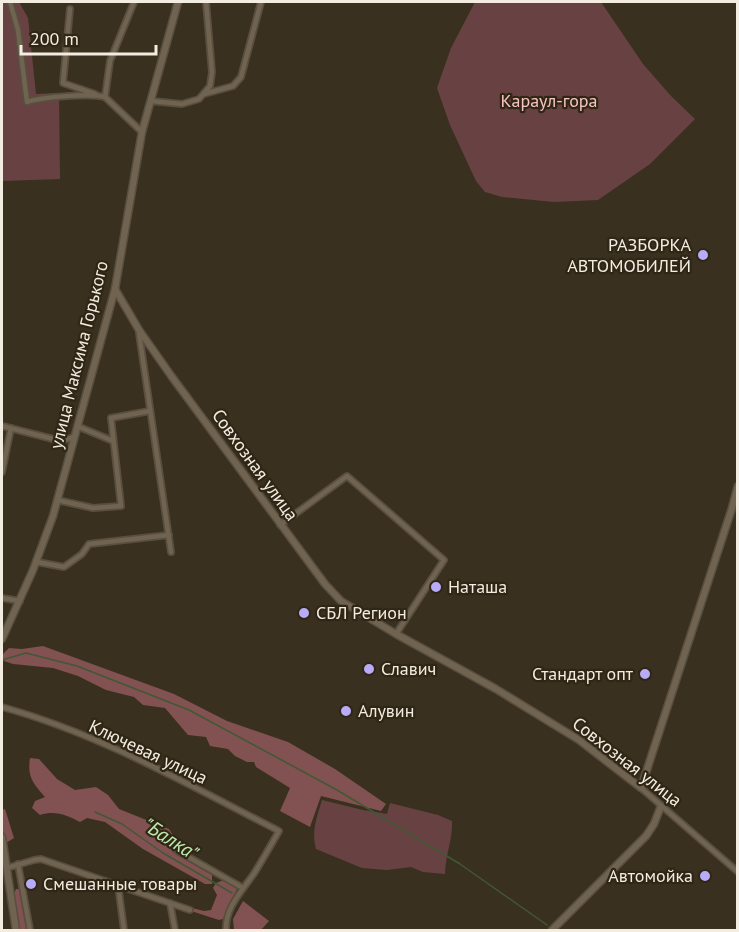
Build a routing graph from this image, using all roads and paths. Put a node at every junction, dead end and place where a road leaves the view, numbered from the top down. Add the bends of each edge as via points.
1 (10, 2) edge
2 (133, 2) edge
3 (178, 2) edge
4 (206, 2) edge
5 (261, 2) edge
6 (70, 9) dead end
7 (204, 94) junction
8 (99, 96) junction
9 (105, 97) junction
10 (150, 101) junction
11 (142, 132) junction
12 (115, 289) junction
13 (139, 330) junction
14 (150, 411) junction
15 (2, 426) edge
16 (77, 426) junction
17 (11, 428) junction
18 (74, 436) junction
19 (113, 441) junction
20 (2, 472) edge
21 (738, 486) edge
22 (57, 500) junction
23 (280, 525) junction
24 (169, 535) junction
25 (171, 552) dead end
26 (37, 562) junction
27 (2, 598) edge
28 (20, 601) junction
29 (396, 634) junction
30 (2, 639) edge
31 (2, 707) edge
32 (641, 788) junction
33 (661, 806) junction
34 (2, 837) edge
35 (176, 850) dead end
36 (18, 864) junction
37 (7, 868) junction
38 (738, 872) edge
39 (118, 885) junction
40 (243, 888) junction
41 (170, 903) junction
42 (190, 910) dead end
43 (16, 930) edge
44 (30, 930) edge
45 (124, 930) edge
46 (175, 930) edge
47 (226, 930) edge
48 (552, 930) edge

1 - 8 street via 18,30 27,102
2 - 9 street via 110,61
3 - 10 street, улица Максима Горького
4 - 7 street via 212,72
5 - 7 street via 241,77 233,86
6 - 8 street via 63,82
7 - 10 street via 182,104
8 - 9 street
9 - 11 street
10 - 11 street, улица Максима Горького
11 - 12 street, улица Максима Горького
12 - 13 street, Совхозная улица
12 - 16 street, улица Максима Горького
13 - 14 street
13 - 23 street, Совхозная улица
14 - 19 street via 111,418
14 - 24 street
15 - 17 street
16 - 18 street, улица Максима Горького
16 - 19 street
17 - 18 street via 61,441
17 - 20 street
18 - 22 street, улица Максима Горького
19 - 22 street via 121,506 93,508
21 - 32 street
22 - 26 street, улица Максима Горького
23 - 29 street, Совхозная улица via 341,601
23 - 29 street via 347,476 444,560
24 - 25 street
24 - 26 street via 89,544 64,567
26 - 28 street, улица Максима Горького
27 - 28 street
28 - 30 street, улица Максима Горького
29 - 32 street, Совхозная улица via 579,740
31 - 40 street, Ключевая улица via 114,747 279,831
32 - 33 street, Совхозная улица
33 - 38 street, Совхозная улица
33 - 48 street via 646,836
34 - 37 street
35 - 40 street
36 - 37 street
36 - 39 street via 41,860
36 - 44 street
37 - 43 street
39 - 41 street
39 - 45 street
40 - 47 street via 229,912
41 - 42 street
41 - 46 street

